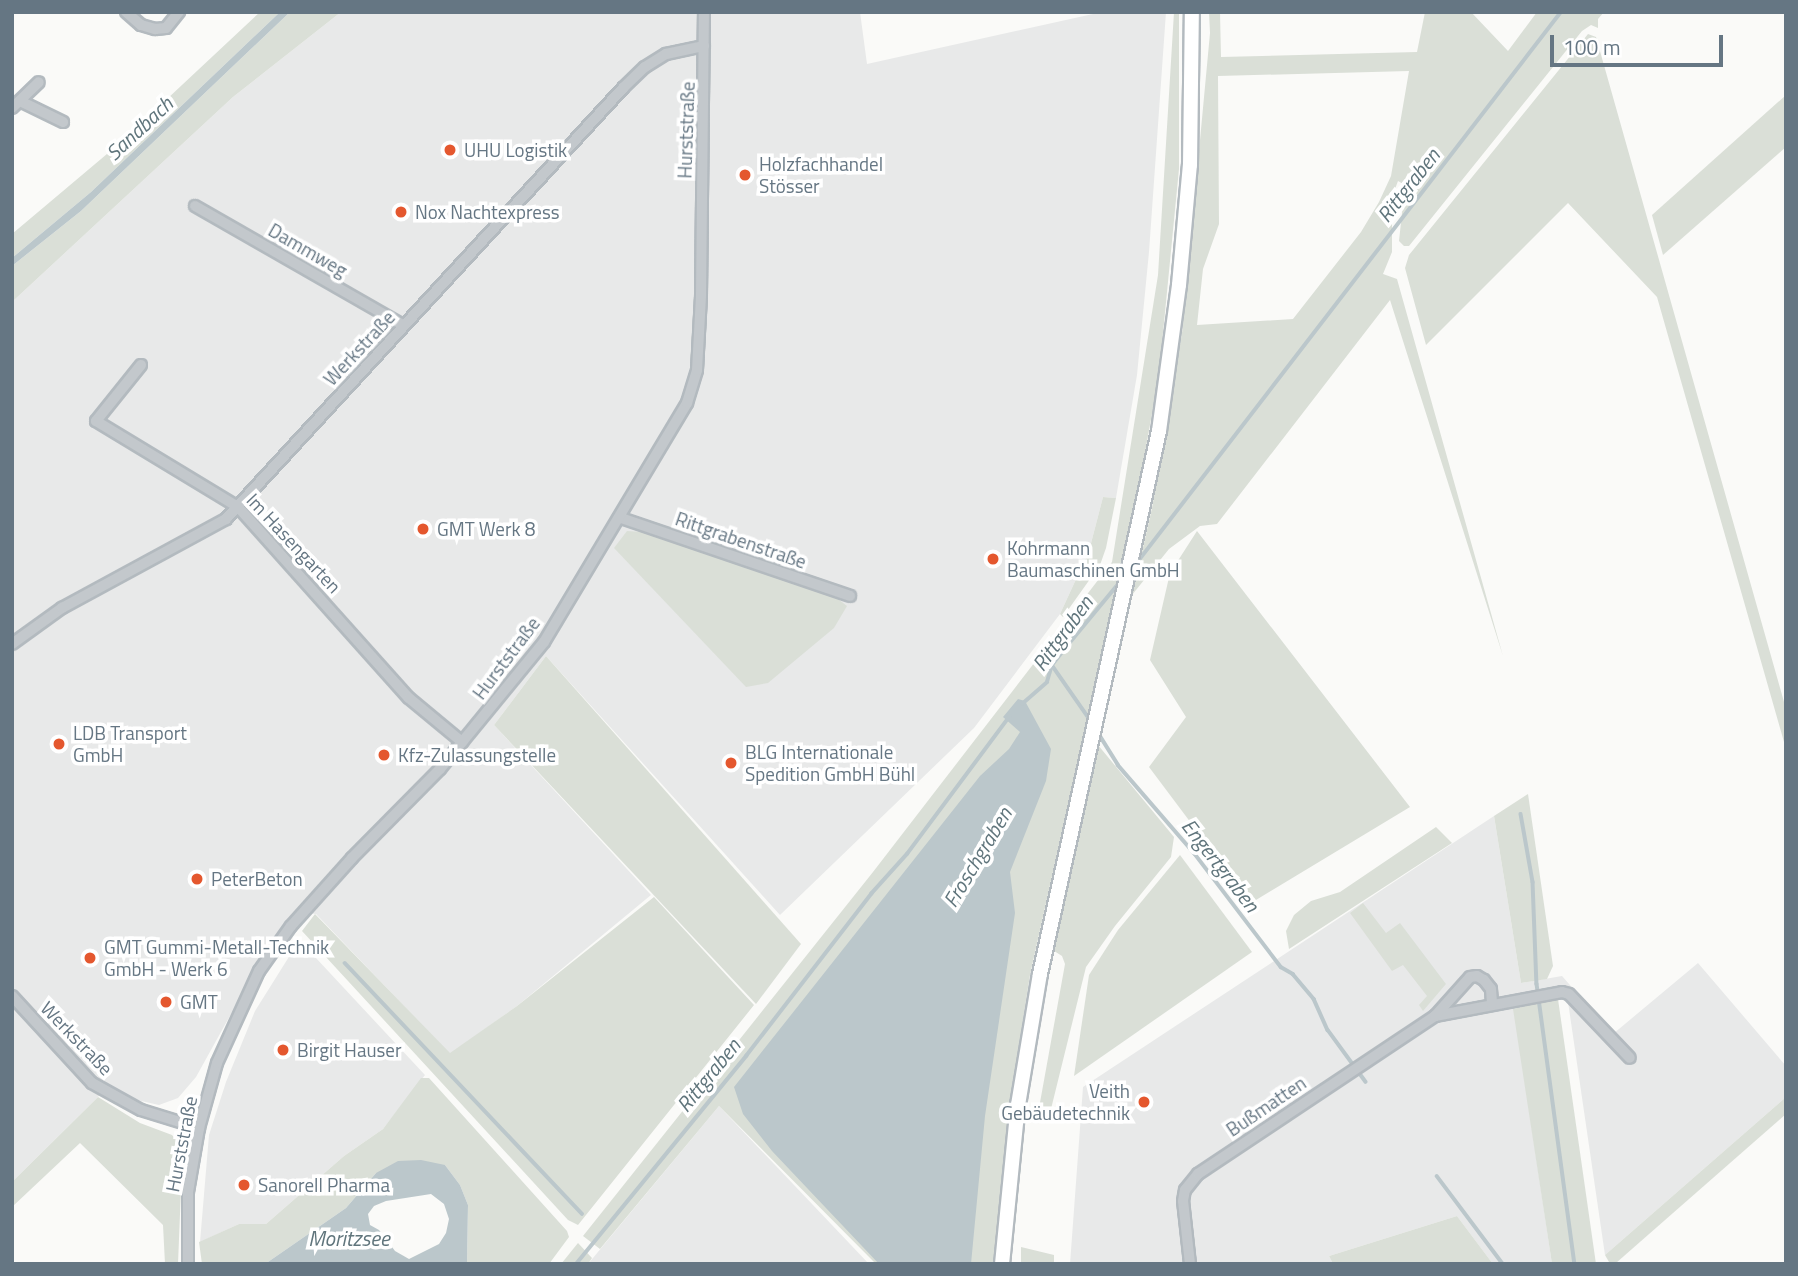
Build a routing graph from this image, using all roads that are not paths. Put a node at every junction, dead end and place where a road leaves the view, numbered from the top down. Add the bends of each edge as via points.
1 (126, 12) edge
2 (179, 12) edge
3 (704, 12) edge
4 (1192, 12) edge
5 (704, 46) junction
6 (39, 82) dead end
7 (16, 105) edge
8 (63, 122) dead end
9 (195, 206) dead end
10 (403, 325) junction
11 (141, 365) dead end
12 (239, 507) junction
13 (621, 518) junction
14 (850, 596) dead end
15 (12, 644) edge
16 (462, 742) junction
17 (15, 1004) edge
18 (1492, 1004) junction
19 (1435, 1016) junction
20 (1630, 1058) dead end
21 (199, 1128) junction
22 (188, 1264) edge
23 (1002, 1264) edge
24 (1190, 1264) edge

1 - 2 street via 141,25 155,29 166,28
3 - 5 street, Hurststraße
4 - 23 main road via 1190,165 1158,431 1038,987 1018,1105
5 - 10 street, Werkstraße via 666,54 645,67
5 - 13 street, Hurststraße via 697,370 687,402
6 - 7 street
7 - 8 street
9 - 10 street, Dammweg
10 - 12 street, Werkstraße
11 - 12 street, Im Hasengarten via 96,421
12 - 15 street, Werkstraße via 226,519 62,608
12 - 16 street, Im Hasengarten via 409,698
13 - 14 street, Rittgrabenstraße
13 - 16 street, Hurststraße via 544,642
16 - 21 street, Hurststraße via 324,888 259,971 217,1063
17 - 21 street, Werkstraße via 92,1083 141,1110
18 - 19 street, Bußmatten
18 - 19 street, Bußmatten via 1484,980 1470,977
18 - 20 street, Bußmatten via 1542,993 1569,994
19 - 24 street, Bußmatten via 1192,1182 1185,1190 1182,1209
21 - 22 street, Hurststraße via 188,1192

